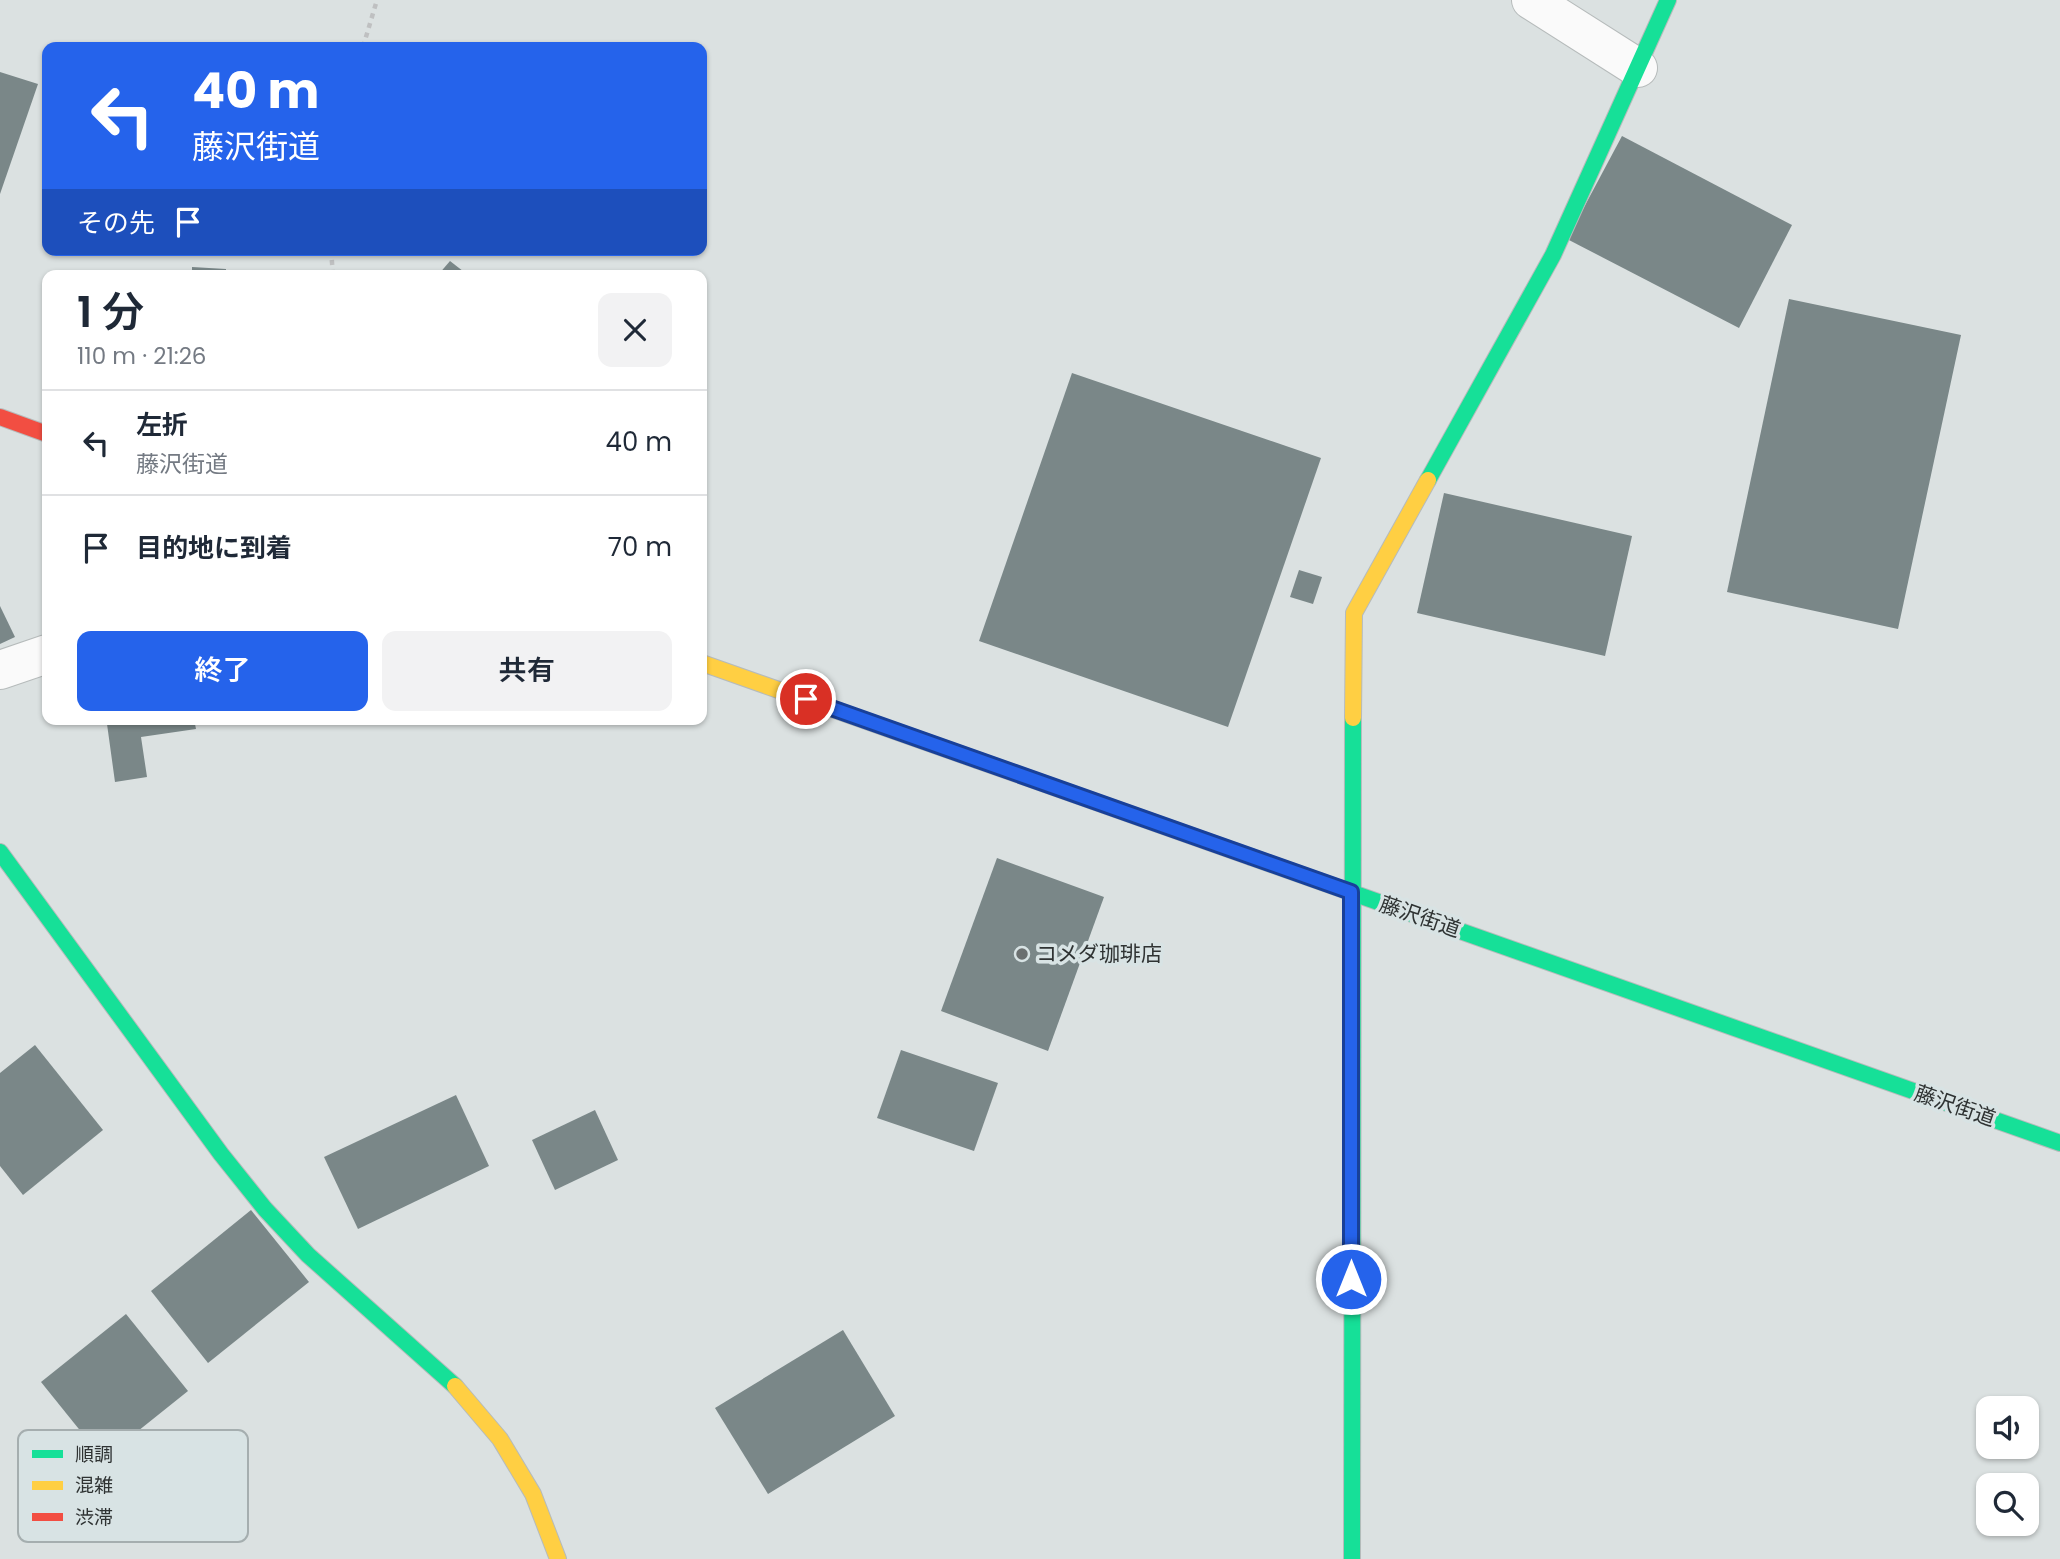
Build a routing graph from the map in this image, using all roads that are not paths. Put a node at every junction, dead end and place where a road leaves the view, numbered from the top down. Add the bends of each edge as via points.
1 (1531, 0) edge
2 (1668, 0) edge
3 (1637, 68) junction
4 (0, 417) edge
5 (42, 432) edge
6 (42, 656) edge
7 (707, 665) edge
8 (0, 670) edge
9 (0, 852) edge
10 (1351, 892) junction
11 (2060, 1143) edge
12 (558, 1559) edge
13 (1352, 1559) edge

1 - 3 street
2 - 3 main road
3 - 10 main road via 1553,255 1354,613
4 - 5 main road
6 - 8 street
7 - 10 main road, 藤沢街道
9 - 12 main road via 265,1209 309,1255 457,1388 500,1439 533,1494
10 - 11 main road, 藤沢街道
10 - 13 main road

